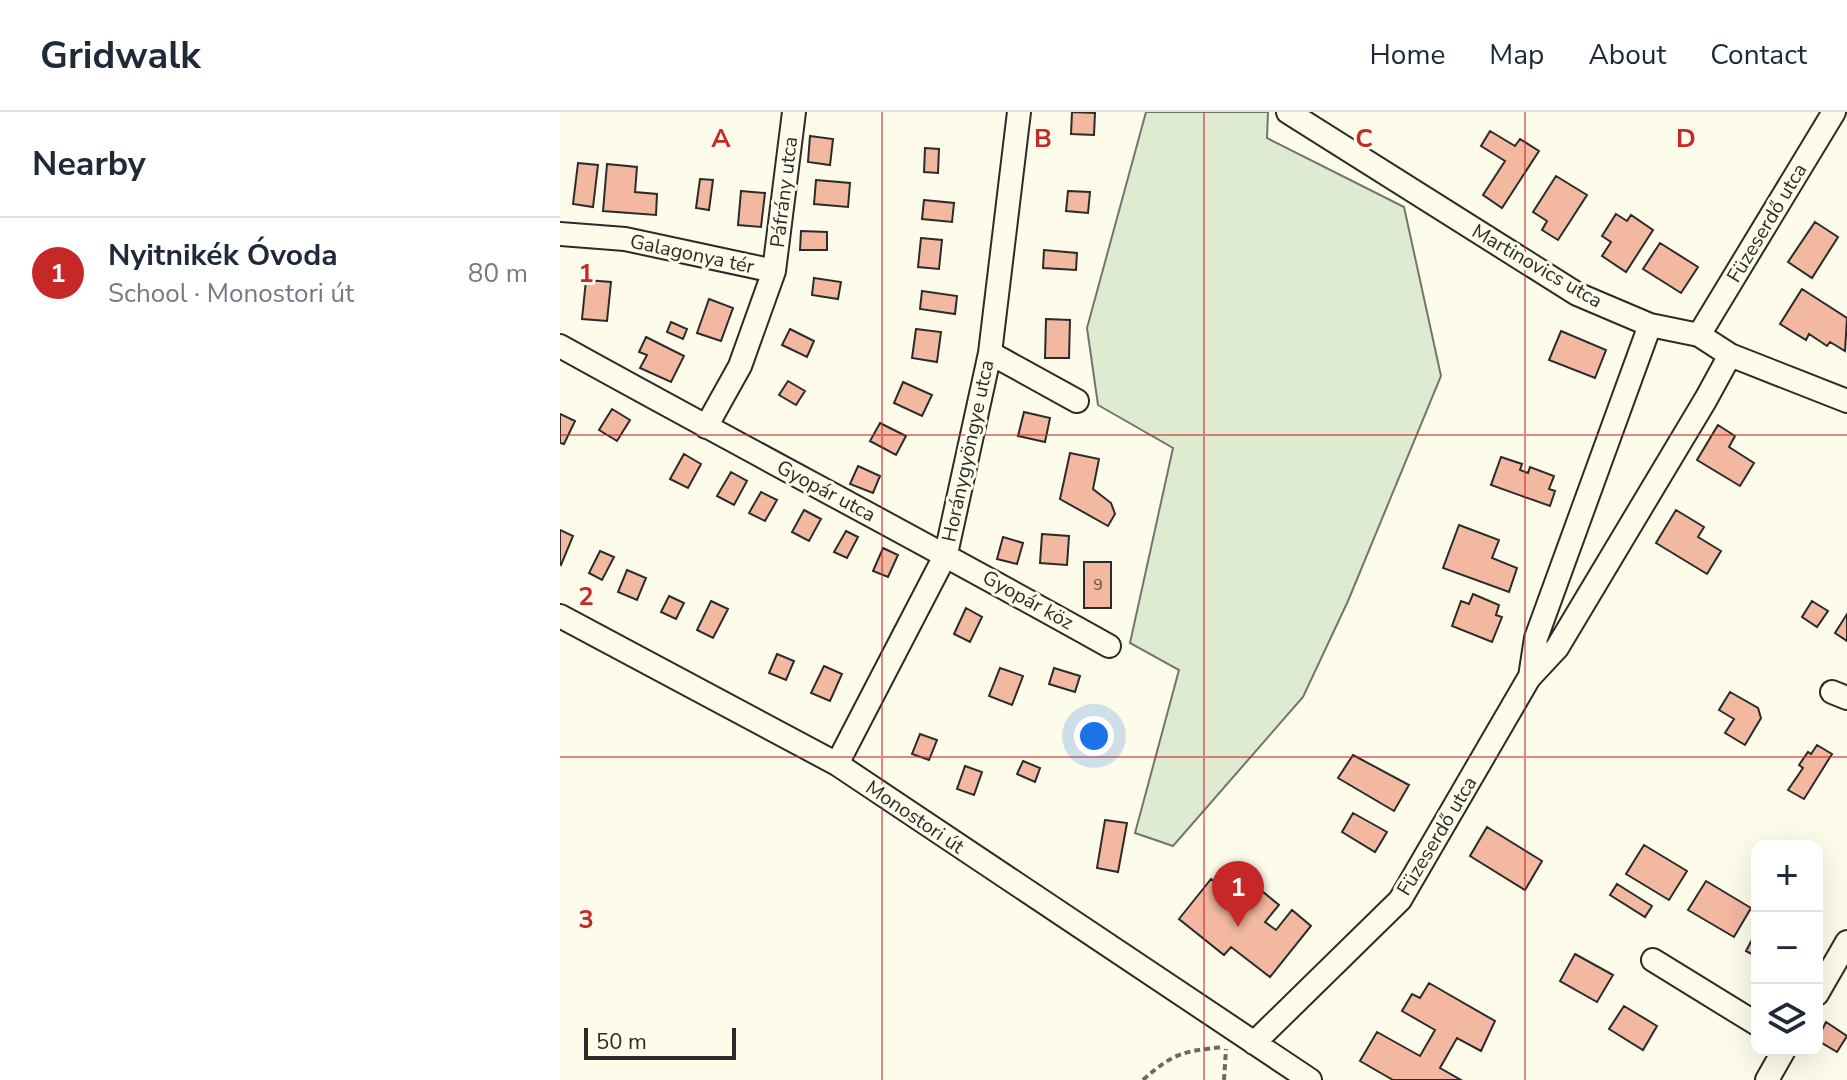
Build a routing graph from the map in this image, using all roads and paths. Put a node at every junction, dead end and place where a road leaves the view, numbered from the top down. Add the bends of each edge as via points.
1 (794, 112) edge
2 (1019, 112) edge
3 (1288, 112) edge
4 (1834, 112) edge
5 (560, 234) edge
6 (774, 271) junction
7 (1650, 325) junction
8 (1699, 335) junction
9 (560, 346) edge
10 (990, 353) junction
11 (1730, 355) junction
12 (1077, 401) dead end
13 (1847, 401) edge
14 (706, 427) junction
15 (946, 554) junction
16 (560, 616) edge
17 (1109, 646) dead end
18 (1529, 678) junction
19 (837, 764) junction
20 (1847, 942) edge
21 (1653, 960) dead end
22 (1823, 984) edge
23 (1751, 1020) edge
24 (1254, 1043) junction
25 (1781, 1056) edge
26 (1143, 1080) edge
27 (1224, 1080) edge
28 (1310, 1080) edge
29 (1767, 1080) edge

1 - 6 street, Páfrány utca
2 - 10 street, Horánygyöngye utca
3 - 7 street, Martinovics utca via 1577,294
4 - 8 street, Füzeserdő utca
5 - 6 street, Galagonya tér via 625,239
6 - 14 street, Galagonya tér via 740,366
7 - 8 street, Martinovics utca
7 - 18 street, Füzeserdő utca via 1536,638
8 - 11 street, Martinovics utca
9 - 14 street
10 - 12 street
10 - 15 street, Horánygyöngye utca
11 - 13 street, Martinovics utca
11 - 18 street, Füzeserdő utca via 1557,648
14 - 15 street, Gyopár utca
15 - 17 street, Gyopár köz
15 - 19 street, Horánygyöngye utca
16 - 19 street, Monostori út
18 - 24 street, Füzeserdő utca via 1400,900
19 - 24 street, Monostori út
20 - 22 street
21 - 23 street
24 - 28 street, Monostori út
25 - 29 street
26 - 27 path via 1167,1058 1226,1047

